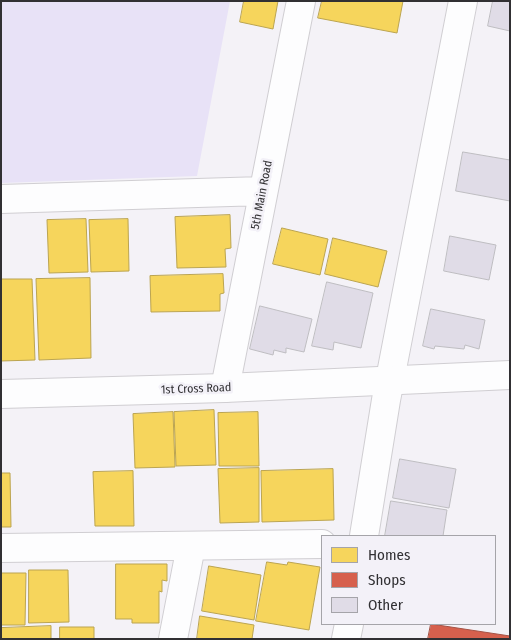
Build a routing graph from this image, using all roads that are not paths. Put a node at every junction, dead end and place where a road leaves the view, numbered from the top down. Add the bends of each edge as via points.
1 (301, 1) edge
2 (463, 1) edge
3 (263, 191) junction
4 (1, 199) edge
5 (510, 375) edge
6 (390, 382) junction
7 (225, 388) junction
8 (1, 394) edge
9 (364, 535) edge
10 (321, 544) edge
11 (190, 546) junction
12 (1, 548) edge
13 (349, 625) edge
14 (173, 639) edge
15 (346, 639) edge

1 - 3 street, 5th Main Road
2 - 6 street
3 - 4 street
3 - 7 street, 5th Main Road
5 - 6 street, 1st Cross Road
6 - 7 street, 1st Cross Road
6 - 9 street
7 - 8 street, 1st Cross Road
10 - 11 street
11 - 12 street
11 - 14 street
13 - 15 street

